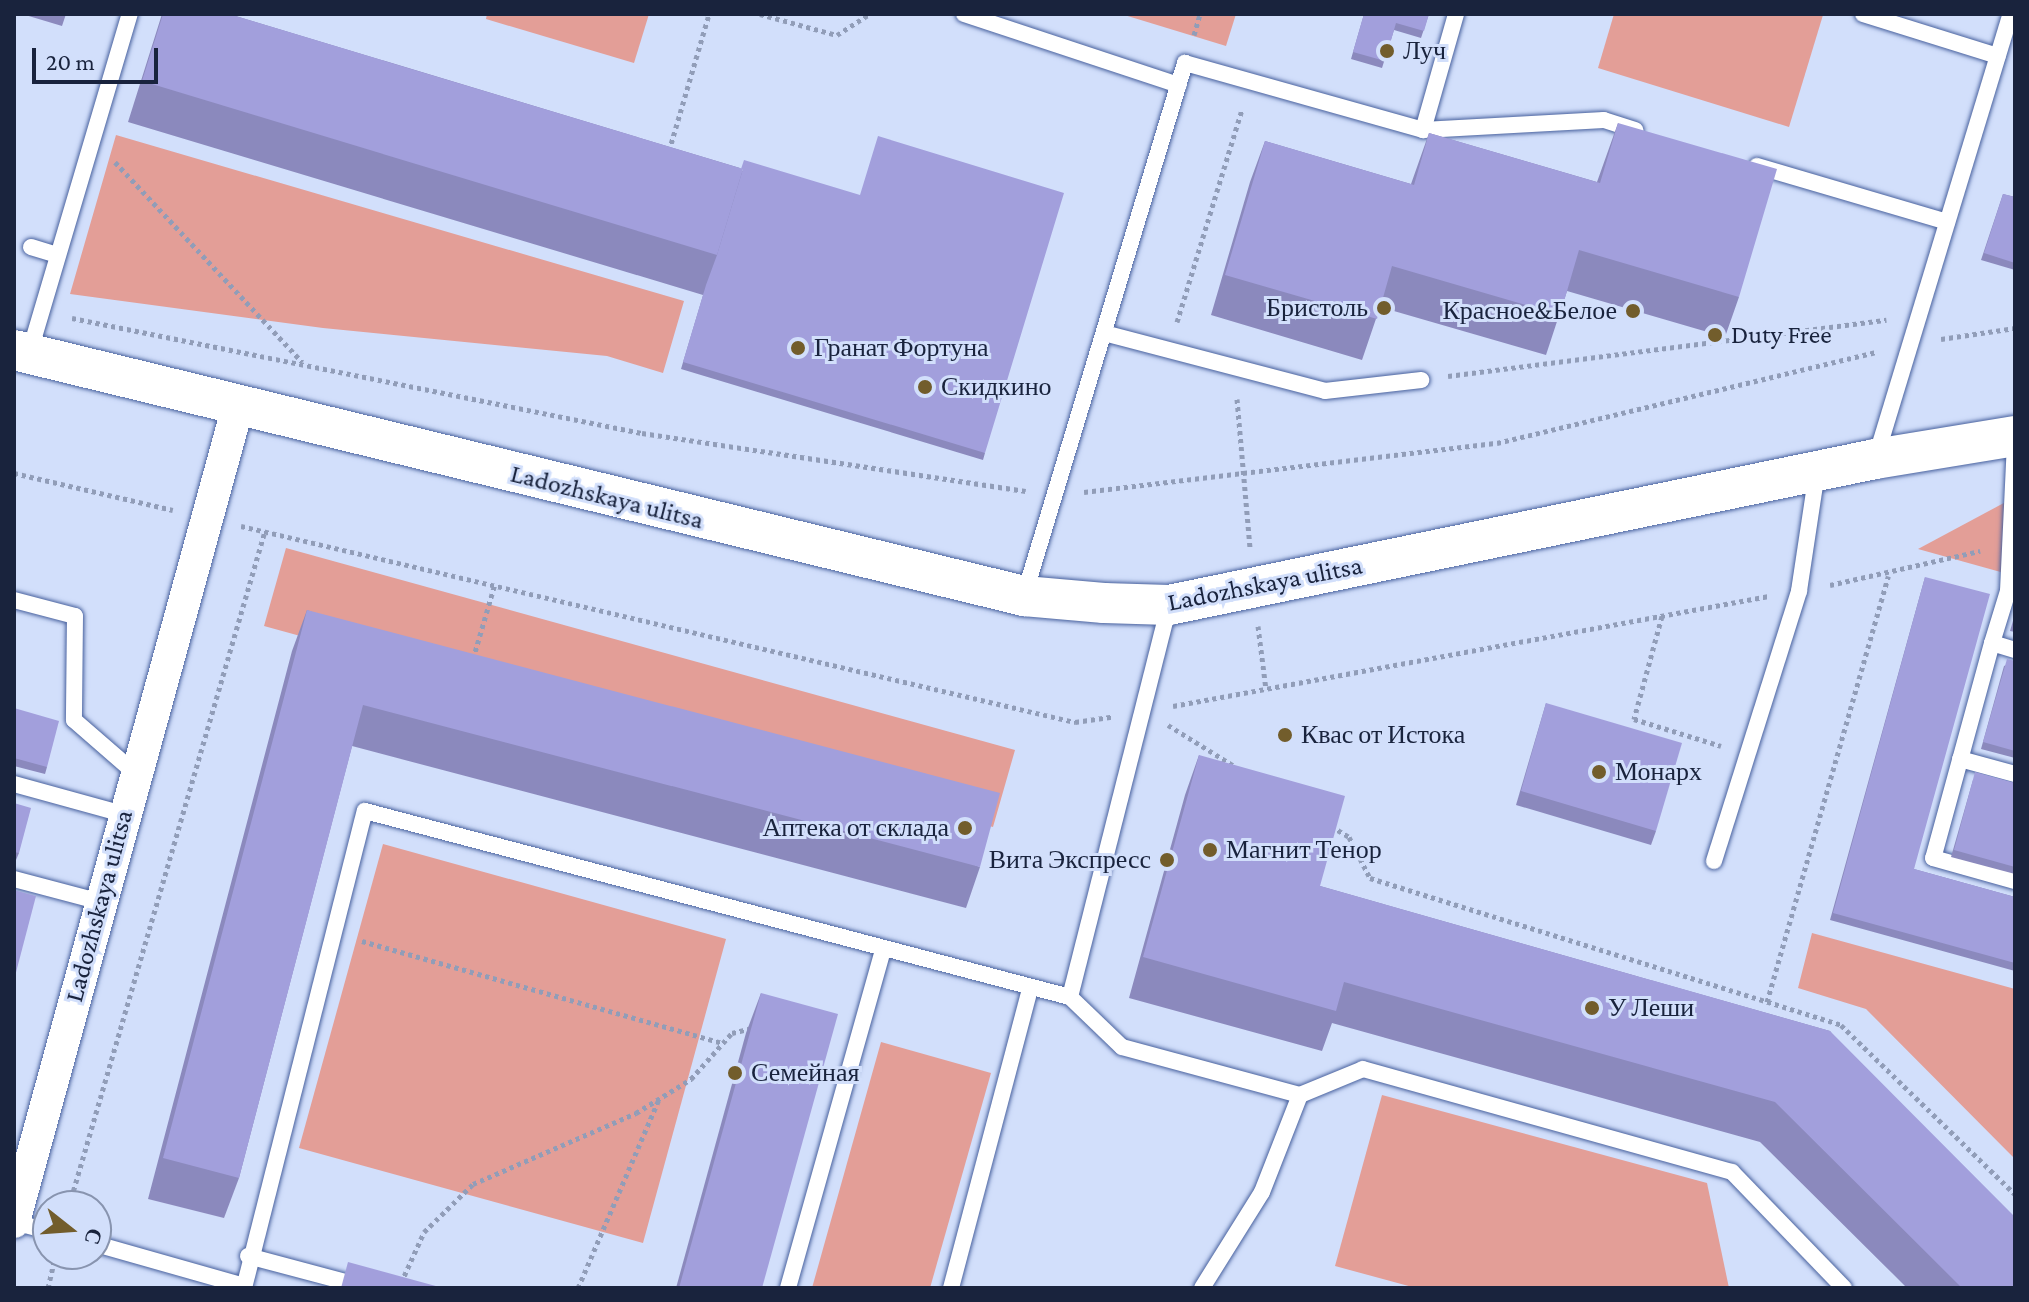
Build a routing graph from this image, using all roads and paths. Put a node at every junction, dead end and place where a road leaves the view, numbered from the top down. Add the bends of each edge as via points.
1 (130, 14) edge
2 (709, 14) edge
3 (760, 14) edge
4 (869, 14) edge
5 (964, 14) edge
6 (1456, 14) edge
7 (1863, 14) edge
8 (2011, 14) edge
9 (1998, 56) junction
10 (1179, 85) junction
11 (1423, 130) junction
12 (1648, 133) edge
13 (93, 138) junction
14 (668, 153) edge
15 (1738, 160) edge
16 (1947, 222) junction
17 (31, 247) dead end
18 (57, 255) junction
19 (40, 311) junction
20 (1919, 315) junction
21 (2015, 328) edge
22 (1104, 333) junction
23 (1910, 344) junction
24 (21, 352) edge
25 (304, 364) junction
26 (1421, 380) joint
27 (238, 406) junction
28 (2015, 436) edge
29 (2015, 445) edge
30 (1875, 459) junction
31 (1817, 471) junction
32 (1055, 495) junction
33 (265, 531) dead end
34 (1889, 575) dead end
35 (495, 584) dead end
36 (1024, 596) junction
37 (14, 600) edge
38 (1169, 605) junction
39 (1662, 616) dead end
40 (1992, 643) junction
41 (2015, 650) edge
42 (472, 666) edge
43 (1146, 711) junction
44 (1747, 755) junction
45 (1960, 759) junction
46 (1241, 770) edge
47 (135, 773) junction
48 (2015, 774) edge
49 (14, 784) edge
50 (123, 814) junction
51 (1322, 820) edge
52 (1714, 861) dead end
53 (14, 879) edge
54 (2015, 881) edge
55 (101, 902) junction
56 (333, 932) junction
57 (883, 949) junction
58 (1030, 989) junction
59 (1070, 997) junction
60 (1767, 1002) junction
61 (769, 1026) edge
62 (723, 1043) junction
63 (1300, 1095) junction
64 (659, 1098) junction
65 (24, 1146) edge
66 (74, 1190) edge
67 (2015, 1194) edge
68 (14, 1222) edge
69 (112, 1249) edge
70 (248, 1256) junction
71 (244, 1287) edge
72 (368, 1288) edge
73 (399, 1288) edge
74 (578, 1288) edge
75 (788, 1288) edge
76 (951, 1288) edge
77 (1202, 1288) edge
78 (1844, 1288) edge

1 - 13 lane
2 - 14 path
3 - 4 path via 837,35
5 - 10 lane
6 - 11 lane
7 - 9 lane
8 - 9 lane
9 - 16 lane
10 - 11 lane via 1185,63
10 - 22 lane
11 - 12 lane via 1604,120
13 - 18 lane
13 - 25 path
15 - 16 lane
16 - 20 lane
17 - 18 lane
18 - 19 lane
19 - 24 lane
19 - 25 path
20 - 23 lane
20 - 26 path
21 - 23 path
22 - 26 lane via 1325,391
22 - 32 lane
23 - 30 lane
23 - 32 path via 1497,443
24 - 27 street, Ladozhskaya ulitsa
25 - 32 path via 642,433
27 - 36 street, Ladozhskaya ulitsa
27 - 47 street, Ladozhskaya ulitsa
28 - 30 street, Ladozhskaya ulitsa
29 - 40 lane via 2008,591
30 - 31 street, Ladozhskaya ulitsa
31 - 38 street, Ladozhskaya ulitsa
31 - 44 lane via 1799,591
32 - 36 lane
33 - 66 path
34 - 60 path
35 - 42 path
36 - 38 street, Ladozhskaya ulitsa
37 - 47 lane via 75,616 74,720
38 - 43 lane
39 - 44 path via 1634,719
40 - 41 lane
40 - 45 lane
43 - 46 path
43 - 59 lane
44 - 52 lane
45 - 48 lane
45 - 54 lane via 1933,858
47 - 50 street, Ladozhskaya ulitsa
49 - 50 lane
50 - 55 street, Ladozhskaya ulitsa
51 - 60 path via 1349,837 1370,878
53 - 55 lane
55 - 65 street, Ladozhskaya ulitsa
56 - 57 lane via 365,811
56 - 62 path
56 - 70 lane
57 - 58 lane
57 - 75 lane
58 - 59 lane
58 - 76 lane
59 - 63 lane via 1122,1047
60 - 67 path via 1841,1025
61 - 62 path via 732,1033
62 - 64 path via 691,1079
63 - 77 lane via 1262,1192
63 - 78 lane via 1363,1069 1732,1172
64 - 73 path via 473,1184 424,1232
64 - 74 path
65 - 68 street, Ladozhskaya ulitsa
69 - 71 lane
70 - 71 lane
70 - 72 lane

